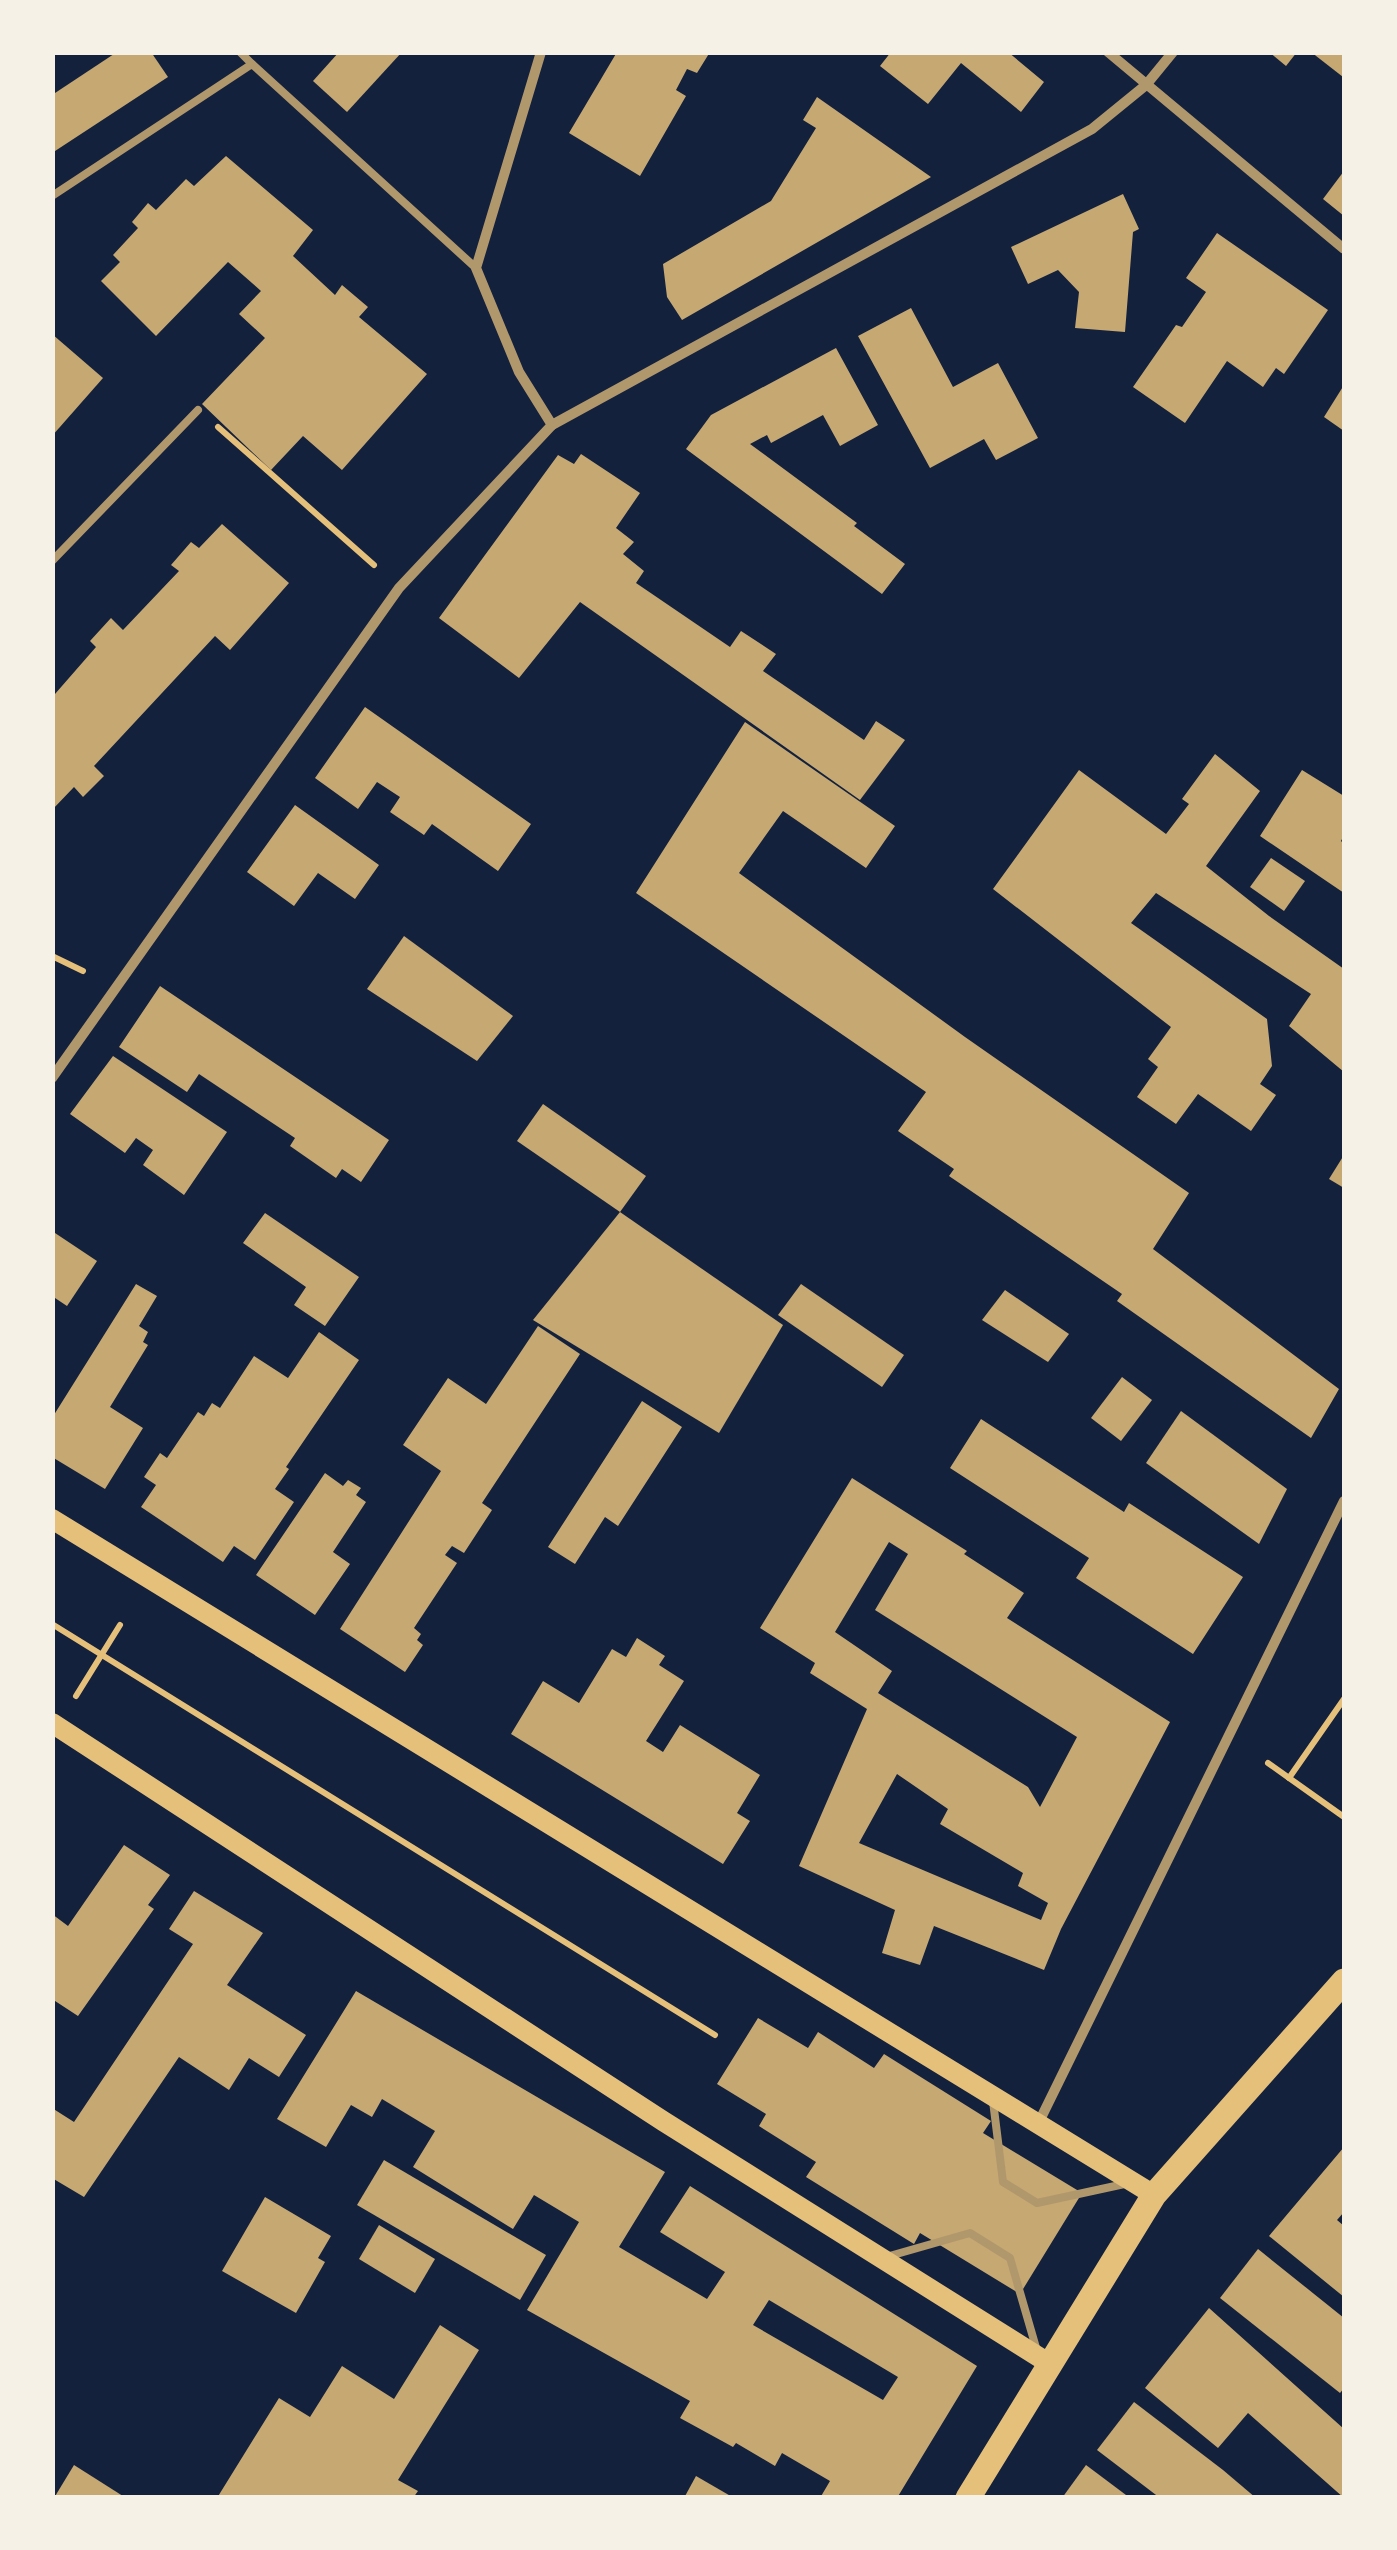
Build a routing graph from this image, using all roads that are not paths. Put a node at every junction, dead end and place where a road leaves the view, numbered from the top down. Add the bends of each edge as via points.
1 (240, 52) edge
2 (541, 52) edge
3 (1108, 52) edge
4 (1173, 52) edge
5 (252, 64) junction
6 (1146, 85) junction
7 (52, 196) edge
8 (1344, 249) edge
9 (476, 268) junction
10 (198, 410) road end
11 (552, 426) junction
12 (52, 561) edge
13 (52, 1078) edge
14 (1344, 1501) edge
15 (52, 1519) edge
16 (52, 1722) edge
17 (1344, 1980) edge
18 (992, 2097) junction
19 (1037, 2126) junction
20 (1144, 2188) junction
21 (882, 2258) junction
22 (1044, 2361) junction
23 (968, 2498) edge

1 - 5 lane
2 - 9 street
3 - 6 street
4 - 6 street
5 - 7 lane
5 - 9 lane
6 - 8 street
6 - 11 street via 1092,129
9 - 11 street via 519,372
10 - 12 lane
11 - 13 street via 400,588
14 - 19 street
15 - 18 main road
16 - 21 main road
17 - 20 main road
18 - 19 main road
18 - 20 lane via 1002,2182 1037,2203
19 - 20 main road
20 - 22 main road
21 - 22 main road
21 - 22 lane via 970,2233 1010,2258
22 - 23 main road

